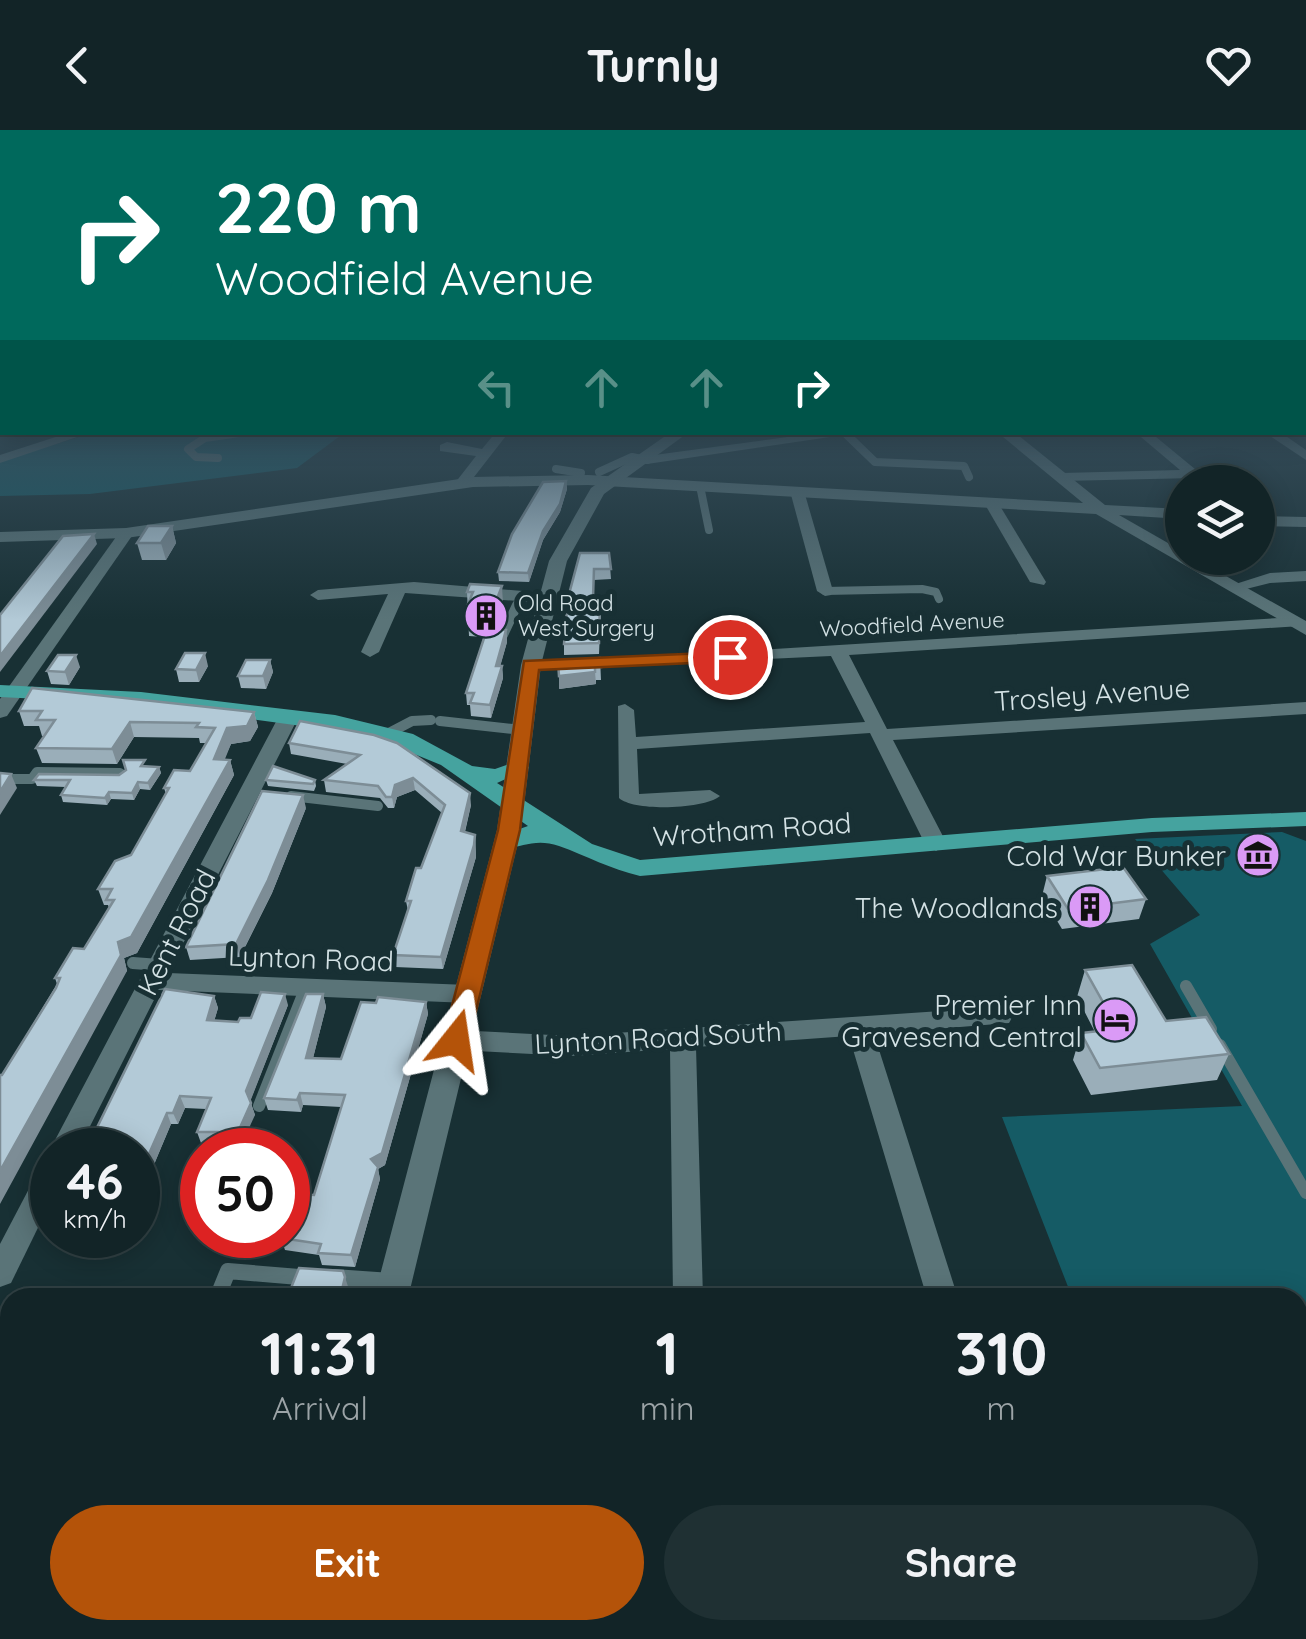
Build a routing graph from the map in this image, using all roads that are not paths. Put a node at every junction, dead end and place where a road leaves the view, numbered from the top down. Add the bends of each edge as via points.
1 (465, 479) edge
2 (584, 479) edge
3 (603, 479) edge
4 (631, 479) edge
5 (1065, 479) edge
6 (579, 480) joint
7 (462, 483) junction
8 (700, 486) junction
9 (798, 491) junction
10 (990, 501) junction
11 (1094, 506) junction
12 (1165, 512) edge
13 (1275, 521) edge
14 (1306, 522) edge
15 (709, 530) dead end
16 (126, 533) junction
17 (0, 538) edge
18 (1306, 576) edge
19 (1038, 582) dead end
20 (1234, 587) junction
21 (400, 588) junction
22 (825, 591) joint
23 (318, 595) dead end
24 (521, 597) junction
25 (546, 598) junction
26 (939, 599) dead end
27 (1300, 625) edge
28 (503, 634) edge
29 (838, 650) junction
30 (370, 652) dead end
31 (530, 665) junction
32 (7, 691) edge
33 (1306, 708) edge
34 (0, 712) edge
35 (620, 715) dead end
36 (289, 716) junction
37 (522, 730) junction
38 (880, 731) junction
39 (390, 733) junction
40 (628, 744) junction
41 (518, 768) junction
42 (470, 772) junction
43 (120, 773) edge
44 (0, 779) edge
45 (274, 794) edge
46 (710, 796) dead end
47 (514, 802) junction
48 (378, 806) dead end
49 (1306, 819) edge
50 (567, 840) junction
51 (506, 842) junction
52 (936, 844) junction
53 (148, 970) junction
54 (306, 986) junction
55 (1186, 986) dead end
56 (468, 994) junction
57 (1000, 1016) dead end
58 (859, 1027) junction
59 (682, 1037) junction
60 (456, 1040) junction
61 (259, 1106) dead end
62 (74, 1128) edge
63 (1306, 1193) edge
64 (30, 1215) edge
65 (0, 1274) edge
66 (221, 1288) edge
67 (384, 1288) edge
68 (393, 1288) edge
69 (688, 1288) edge
70 (940, 1288) edge

1 - 7 street
2 - 6 street
3 - 25 street via 570,533
4 - 8 street
5 - 11 street
6 - 7 street
7 - 16 street
8 - 9 street
8 - 15 lane
9 - 10 street
9 - 22 street
10 - 11 street
10 - 19 street
11 - 12 street
11 - 20 street
13 - 14 street
16 - 17 street
16 - 32 street
18 - 20 street
20 - 27 street
21 - 23 street
21 - 24 street
21 - 30 street
22 - 26 lane via 922,589
24 - 25 street
24 - 28 lane
25 - 31 street
27 - 29 street, Woodfield Avenue
29 - 31 street, Woodfield Avenue
29 - 38 street
31 - 37 street
32 - 34 street
32 - 36 main road, Wrotham Road
33 - 38 street, Trosley Avenue
35 - 40 street
36 - 39 main road, Wrotham Road
36 - 53 street, Kent Road via 253,793
37 - 39 lane via 435,720 412,721
37 - 41 street
38 - 40 street, Trosley Avenue
38 - 52 street
39 - 42 main road, Wrotham Road
40 - 46 street via 629,798
41 - 42 main road via 497,776
41 - 47 street
42 - 47 main road, Wrotham Road
43 - 44 lane via 36,772 32,779
45 - 48 lane
47 - 50 main road, Wrotham Road
47 - 51 street
49 - 52 main road, Wrotham Road
50 - 51 main road via 534,833
50 - 52 main road, Wrotham Road via 615,863 648,868
51 - 56 street
53 - 54 street, Lynton Road
53 - 62 street, Kent Road
54 - 56 street, Lynton Road
54 - 61 lane
55 - 63 lane
56 - 60 street
57 - 58 street, Lynton Road South
58 - 59 street, Lynton Road South
58 - 70 street
59 - 60 street, Lynton Road South via 571,1046
59 - 69 street
60 - 68 street
64 - 65 street
66 - 67 lane via 228,1271

